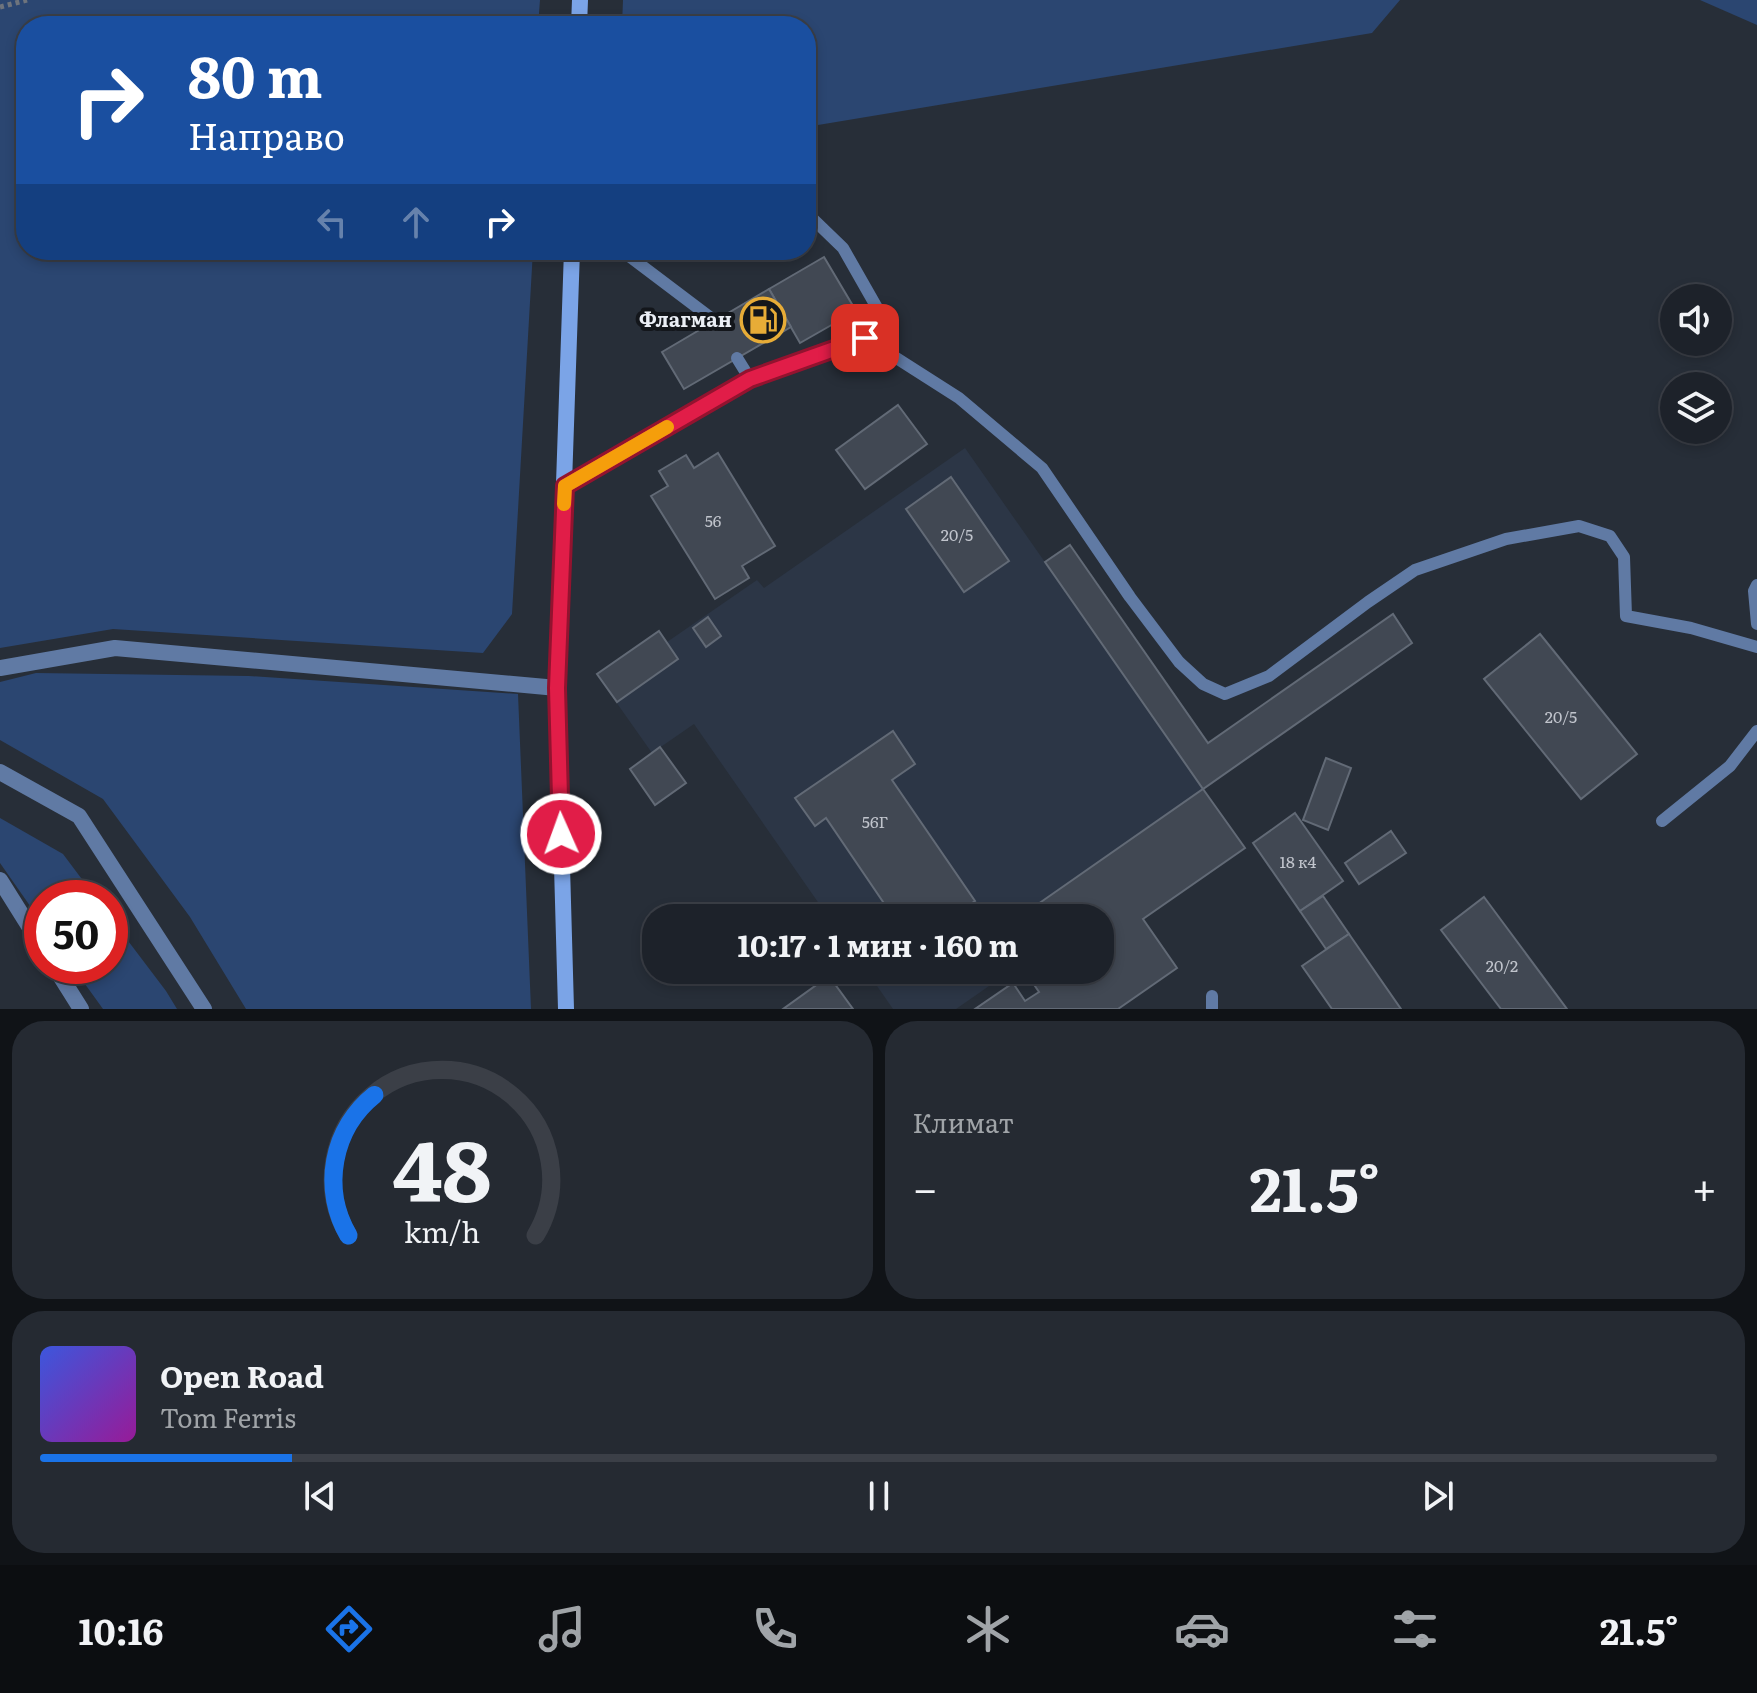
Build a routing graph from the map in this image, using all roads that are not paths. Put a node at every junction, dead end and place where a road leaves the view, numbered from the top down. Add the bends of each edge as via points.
1 (816, 222) edge
2 (572, 260) edge
3 (636, 260) edge
4 (715, 321) dead end
5 (886, 351) junction
6 (737, 358) dead end
7 (750, 379) junction
8 (565, 486) junction
9 (1757, 585) edge
10 (1757, 624) edge
11 (1757, 647) edge
12 (0, 668) edge
13 (557, 688) junction
14 (1757, 731) edge
15 (0, 772) edge
16 (1662, 821) dead end
17 (0, 880) edge
18 (24, 918) edge
19 (65, 984) edge
20 (81, 1009) edge
21 (204, 1009) edge
22 (566, 1009) edge

1 - 5 lane via 843,248 880,313
2 - 8 main road
3 - 4 lane
5 - 7 lane via 865,338
5 - 11 lane via 959,398 1042,468 1179,662 1203,684 1225,694 1269,676 1415,570 1506,539 1579,526 1610,536 1624,557 1626,616
6 - 7 lane
7 - 8 lane
8 - 13 main road
9 - 10 lane
12 - 13 street via 115,648
13 - 22 main road
14 - 16 lane via 1730,766
15 - 21 street via 79,816
17 - 18 street
19 - 20 street

